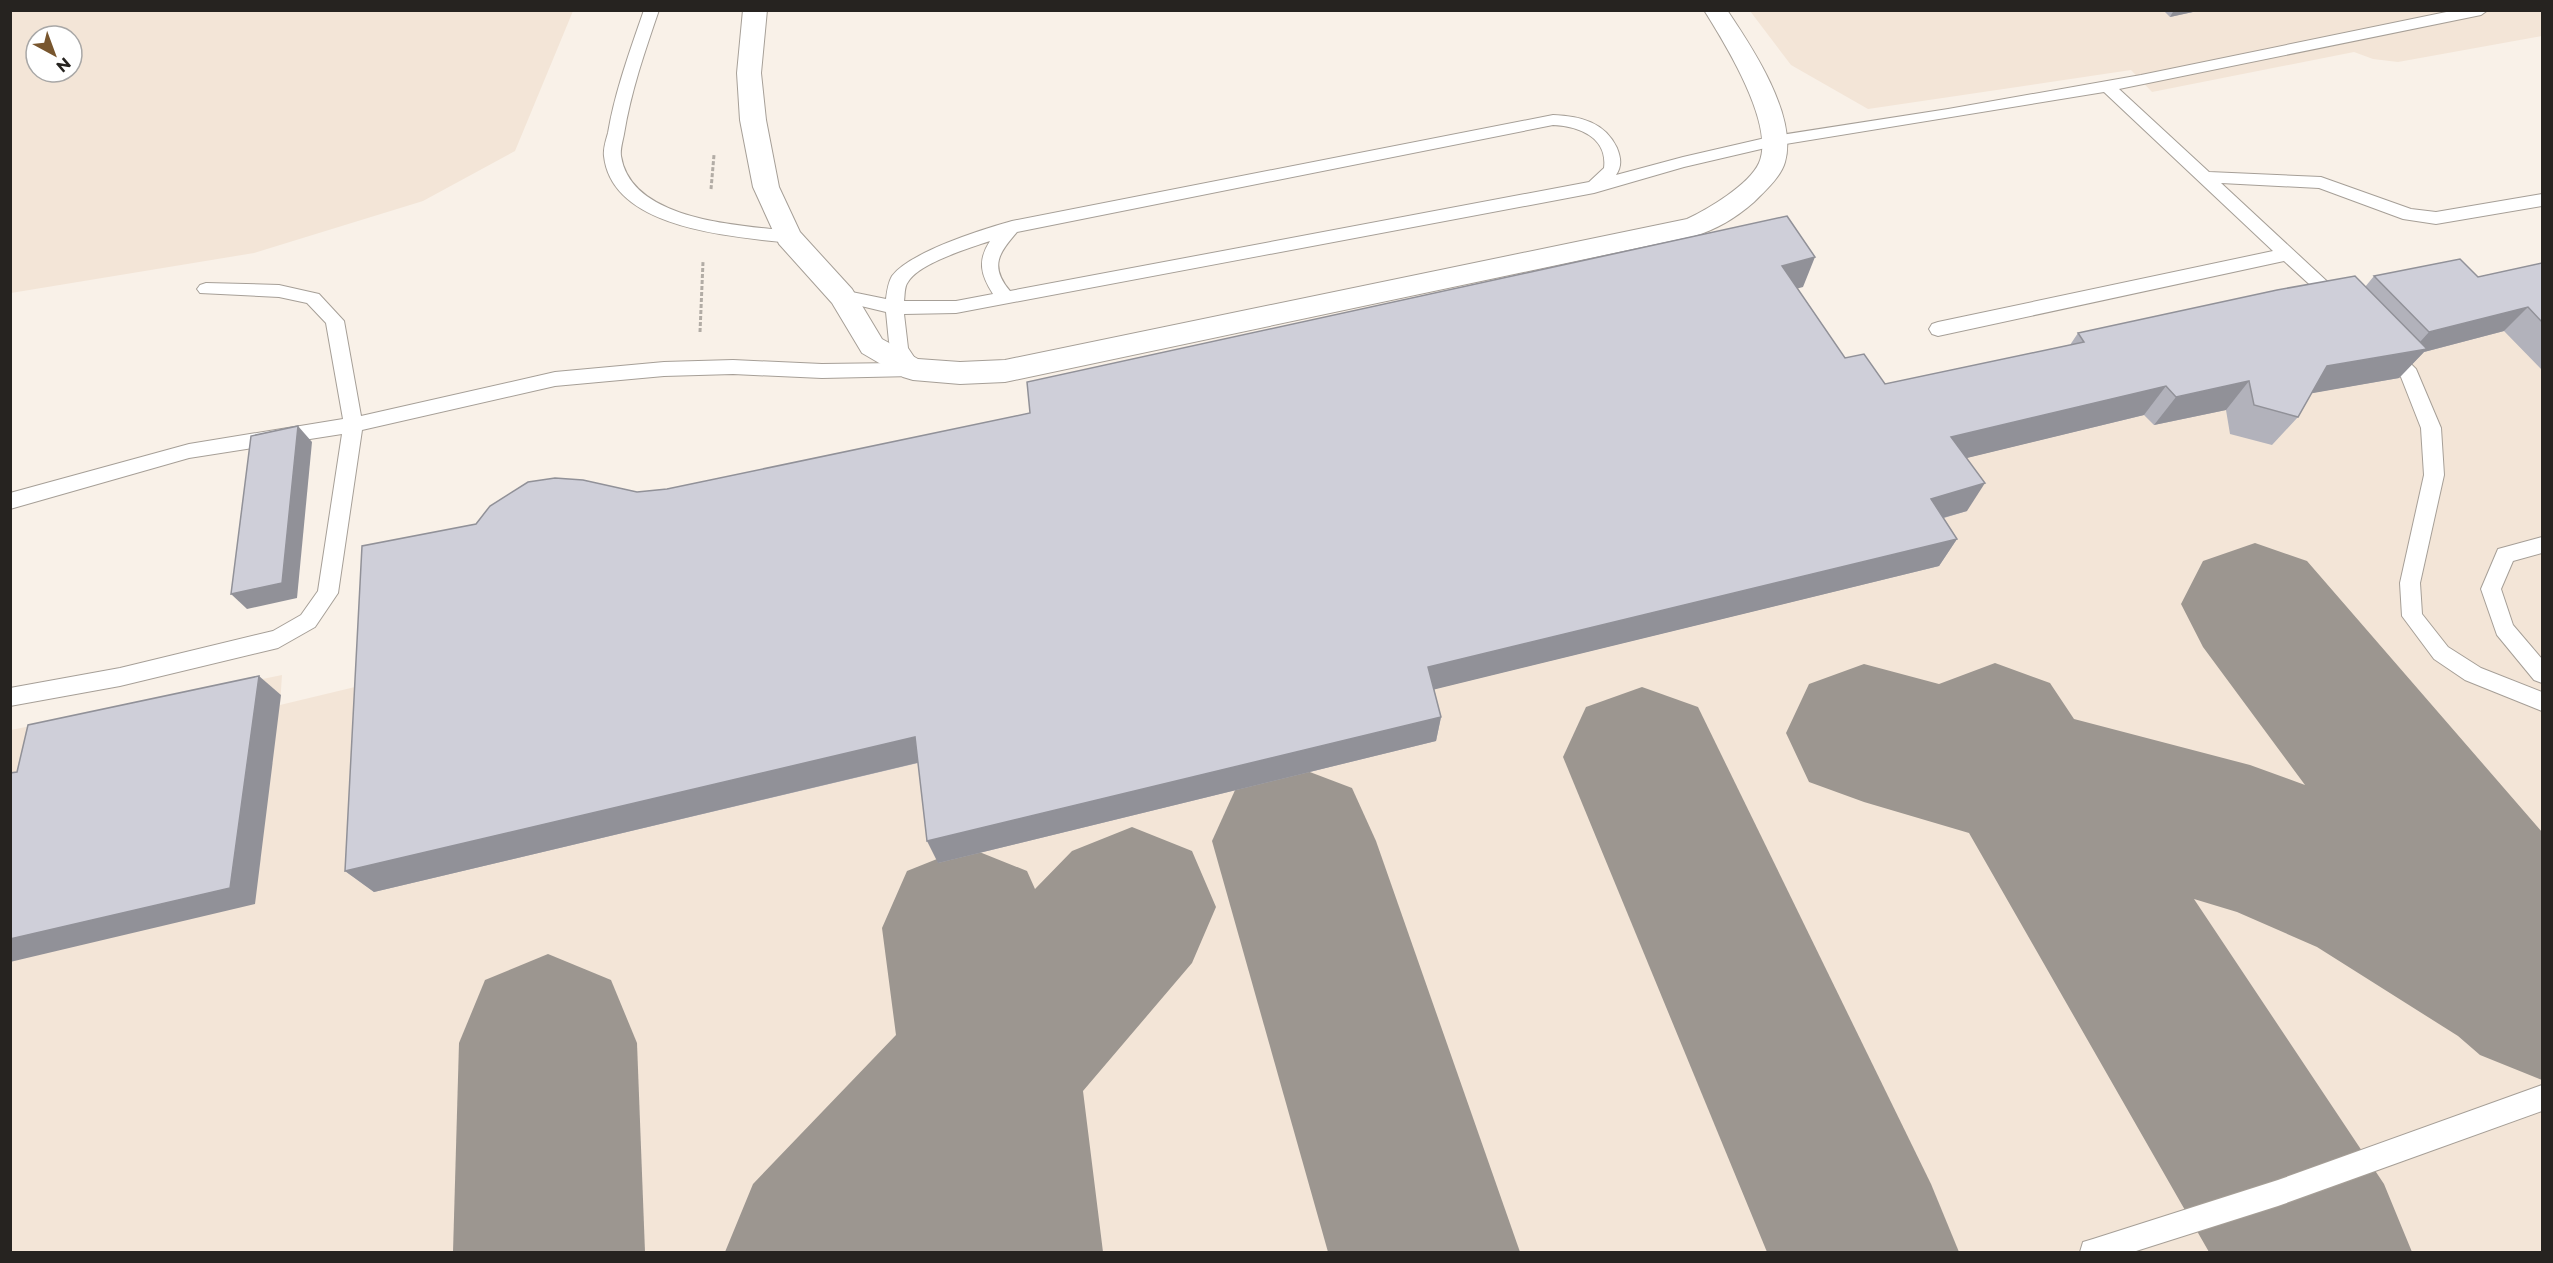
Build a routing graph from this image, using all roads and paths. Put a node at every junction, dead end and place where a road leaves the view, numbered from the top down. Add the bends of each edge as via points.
1 (652, 10) edge
2 (755, 10) edge
3 (1715, 10) edge
4 (2481, 10) edge
5 (2107, 86) junction
6 (1774, 141) junction
7 (2207, 177) junction
8 (1594, 187) junction
9 (2542, 200) edge
10 (1012, 226) junction
11 (789, 237) junction
12 (2286, 254) junction
13 (207, 289) dead end
14 (842, 296) junction
15 (1006, 298) junction
16 (897, 306) junction
17 (2352, 314) edge
18 (1938, 329) dead end
19 (2376, 340) edge
20 (912, 369) junction
21 (353, 425) junction
22 (10, 501) edge
23 (2542, 545) edge
24 (2542, 674) edge
25 (10, 697) edge
26 (2542, 702) edge
27 (2542, 1098) edge
28 (2093, 1252) edge

1 - 11 lane via 622,97 612,155 621,181 662,213 704,227
2 - 11 street via 749,73 753,120 766,187
3 - 6 street via 1737,41 1764,98
4 - 5 lane
5 - 6 lane
5 - 7 lane
6 - 8 lane
6 - 20 street via 1771,165 1753,188 1728,210 1694,227 1005,371
7 - 9 lane via 2321,183 2409,214 2436,218
7 - 12 lane
8 - 10 lane via 1611,171 1613,159 1608,146 1588,125 1553,120
8 - 15 lane
10 - 15 lane via 990,254 988,270 994,285
10 - 16 lane via 910,269 899,280
11 - 14 street
12 - 17 lane
12 - 18 lane
13 - 21 lane via 279,291 313,298 335,321
14 - 16 lane
14 - 20 street via 872,346
15 - 16 lane via 940,308
16 - 20 lane via 900,354
19 - 26 lane via 2409,374 2431,428 2434,475 2410,583 2412,616 2441,653 2473,674
20 - 21 lane via 722,367 555,379
21 - 22 lane via 189,451
21 - 25 lane via 328,593 308,621 278,639 120,677
23 - 24 lane via 2505,555 2492,590 2504,629
27 - 28 lane via 2278,1193

